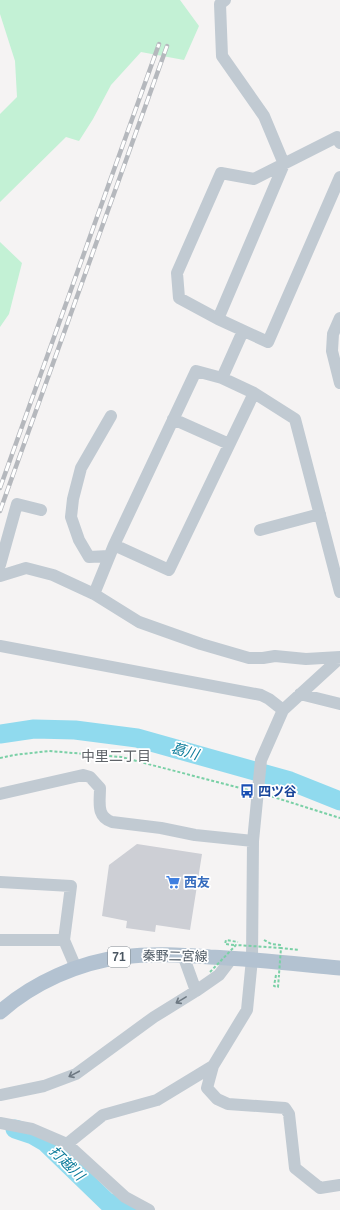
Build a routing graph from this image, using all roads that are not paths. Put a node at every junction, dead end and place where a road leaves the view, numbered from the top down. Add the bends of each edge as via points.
1 (225, 0) edge
2 (340, 143) edge
3 (284, 164) junction
4 (340, 177) edge
5 (340, 318) edge
6 (218, 319) junction
7 (243, 331) junction
8 (222, 378) junction
9 (340, 383) edge
10 (254, 392) junction
11 (111, 416) dead end
12 (173, 419) junction
13 (229, 444) junction
14 (41, 510) dead end
15 (320, 514) junction
16 (260, 530) dead end
17 (112, 551) junction
18 (0, 565) edge
19 (0, 576) edge
20 (340, 592) edge
21 (94, 594) junction
22 (0, 646) edge
23 (340, 657) edge
24 (300, 694) junction
25 (340, 704) edge
26 (283, 710) junction
27 (0, 794) edge
28 (253, 841) junction
29 (0, 882) edge
30 (0, 940) edge
31 (64, 940) junction
32 (234, 951) junction
33 (183, 955) junction
34 (252, 959) junction
35 (76, 968) junction
36 (340, 968) edge
37 (196, 991) junction
38 (0, 1012) edge
39 (213, 1066) junction
40 (0, 1095) edge
41 (0, 1123) edge
42 (67, 1144) junction
43 (340, 1185) edge
44 (149, 1210) edge

1 - 3 street via 220,4 222,56 264,116
2 - 3 street via 337,137
3 - 6 street
3 - 6 street via 254,179 221,173 177,273 179,298
4 - 7 street via 268,342
5 - 9 street via 333,334 332,351
6 - 7 street
7 - 8 street
8 - 10 street
8 - 12 street via 196,371
10 - 13 street
10 - 15 street via 295,418
11 - 17 street via 81,468 71,517 89,557
12 - 13 street
12 - 17 street
13 - 17 street via 169,570
14 - 18 street via 17,504
15 - 16 street
15 - 20 street
17 - 21 street
19 - 21 street via 26,568 53,575
21 - 23 street via 139,622 249,658
22 - 26 street via 261,695
23 - 24 street
24 - 25 street
24 - 26 street
26 - 28 street via 261,760
27 - 28 street via 83,775 90,777 100,788 101,812 106,820 195,835
28 - 34 street
29 - 31 street via 71,886
30 - 31 street
31 - 35 street
32 - 33 main road, 秦野二宮線 / 71
32 - 34 main road, 秦野二宮線 / 71
32 - 37 street via 219,975
33 - 35 main road, 秦野二宮線 / 71 via 121,957
33 - 37 street
34 - 36 main road, 秦野二宮線 / 71
34 - 39 street via 247,1010
35 - 38 main road, 秦野二宮線 / 71 via 37,986
37 -> 40 street via 148,1021 76,1074 44,1086
39 - 42 street via 157,1100 103,1115
39 - 43 street via 207,1088 217,1099 228,1104 285,1108 290,1114 295,1168 320,1188
41 - 42 street via 32,1129
42 - 44 street via 125,1198

